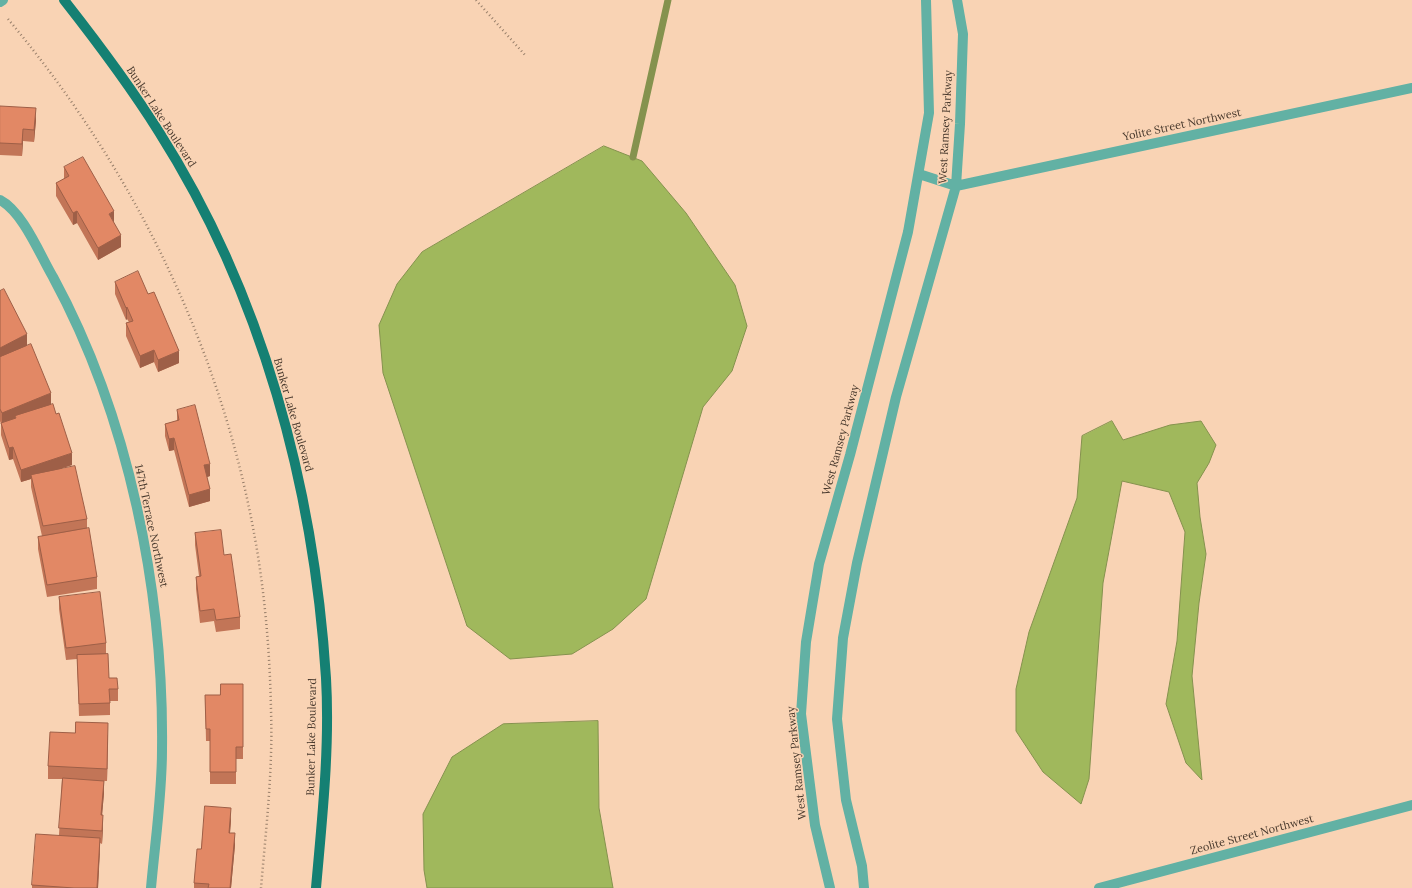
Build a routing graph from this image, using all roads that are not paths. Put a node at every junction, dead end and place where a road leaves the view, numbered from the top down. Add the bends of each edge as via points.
1 (3, 0) edge
2 (64, 0) edge
3 (926, 0) edge
4 (957, 0) edge
5 (0, 2) edge
6 (1412, 88) edge
7 (919, 174) junction
8 (956, 186) junction
9 (0, 200) edge
10 (1412, 806) edge
11 (151, 888) edge
12 (316, 888) edge
13 (830, 888) edge
14 (864, 888) edge
15 (1099, 888) edge

1 - 5 street
2 - 12 main road, Bunker Lake Boulevard via 133,93 186,178 222,248 275,390 302,496 320,610 325,672 326,744
3 - 7 street, West Ramsey Parkway via 929,114
4 - 8 street, West Ramsey Parkway via 963,34
6 - 8 street, Yolite Street Northwest
7 - 8 street
7 - 13 street, West Ramsey Parkway via 906,240 819,564 806,642 801,714 815,825
8 - 14 street, West Ramsey Parkway via 896,396 857,563 843,638 837,719 846,800 862,866
9 - 11 street, 147th Terrace Northwest via 21,220 58,287 83,341 120,442 140,522 157,630 161,686 162,751
10 - 15 street, Zeolite Street Northwest

